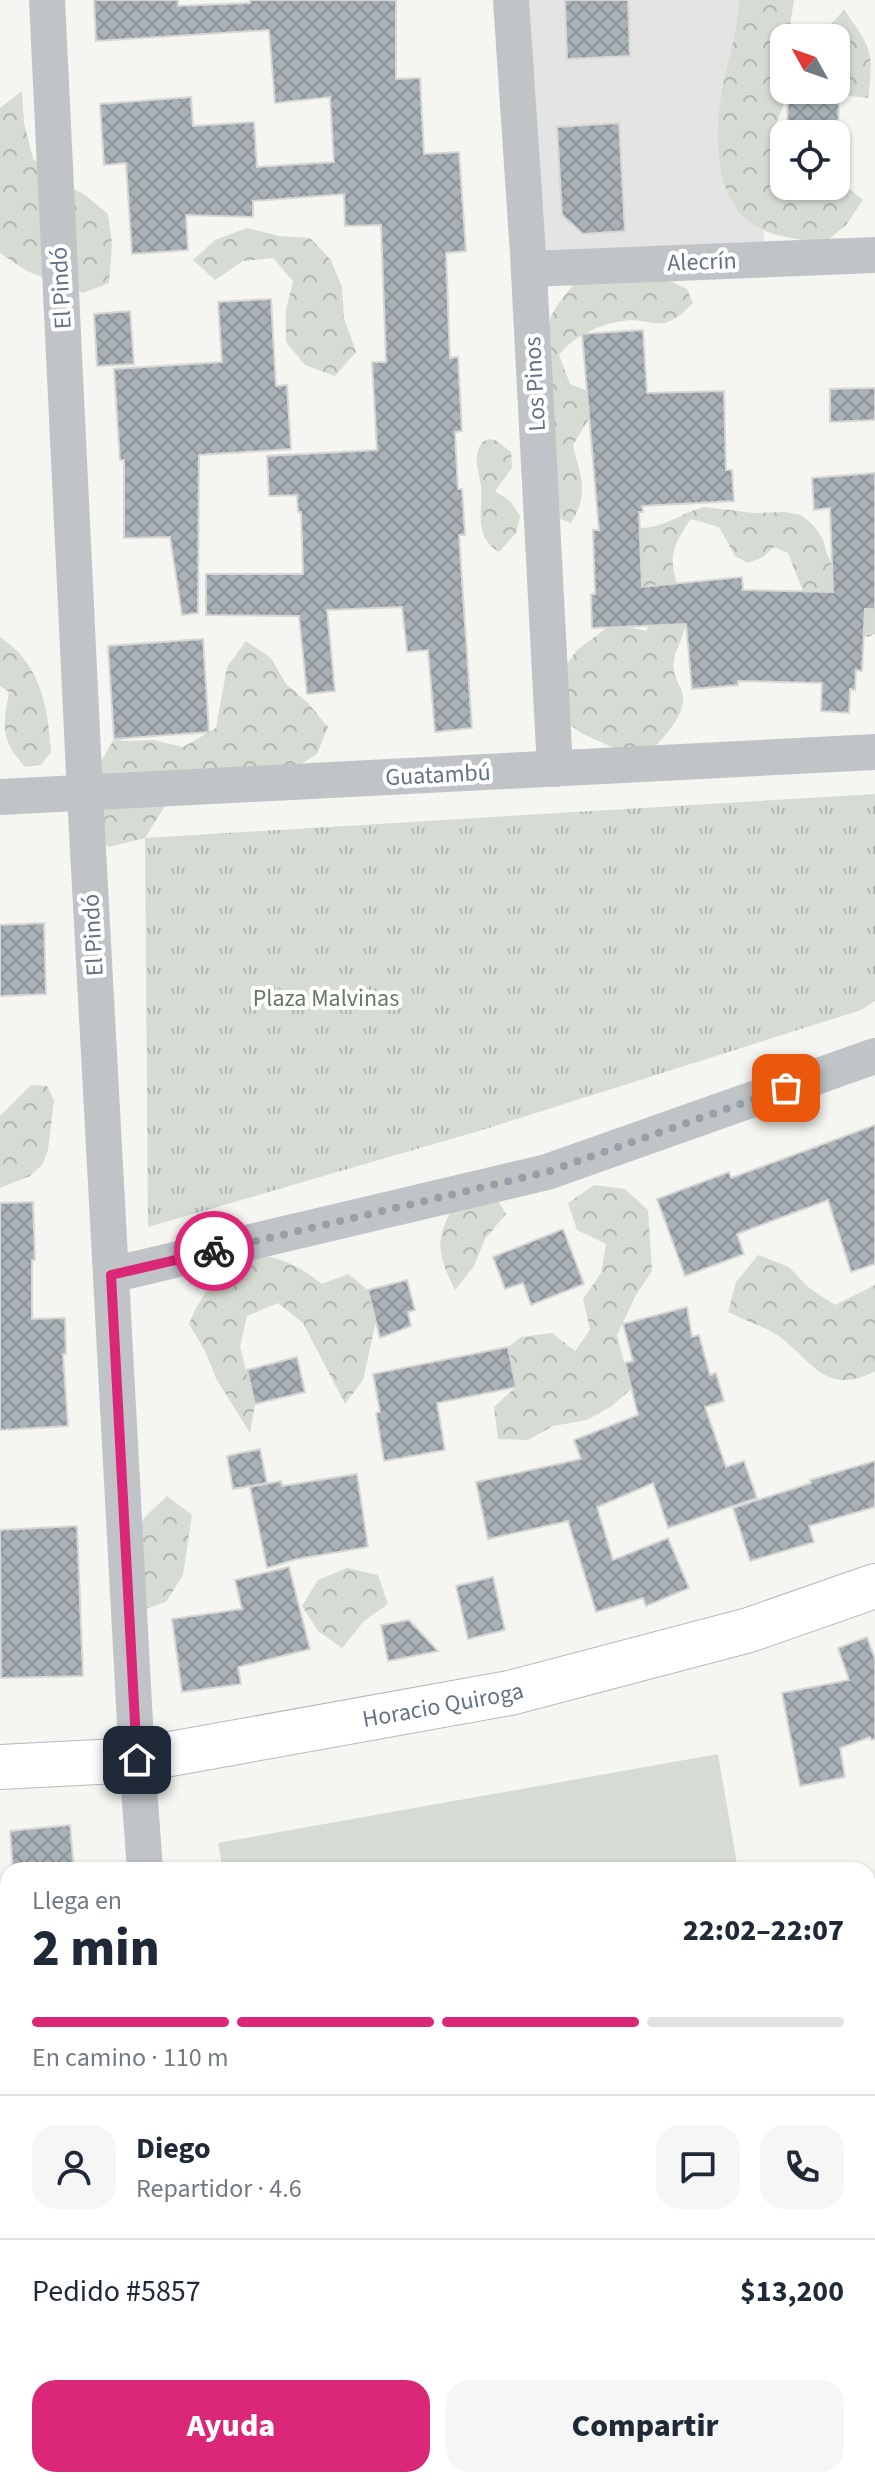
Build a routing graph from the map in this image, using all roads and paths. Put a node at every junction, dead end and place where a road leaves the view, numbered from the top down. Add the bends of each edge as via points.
1 (47, 0) edge
2 (511, 0) edge
3 (875, 255) edge
4 (529, 269) junction
5 (875, 752) edge
6 (555, 769) junction
7 (85, 794) junction
8 (0, 797) edge
9 (875, 1056) edge
10 (111, 1275) junction
11 (875, 1586) edge
12 (137, 1760) junction
13 (0, 1767) edge
14 (144, 1862) edge

1 - 7 street, El Pindó
2 - 4 street, Los Pinos
3 - 4 street, Alecrín
4 - 6 street, Los Pinos
5 - 6 street, Guatambú
6 - 7 street, Guatambú
7 - 8 street, Guatambú
7 - 10 street, El Pindó
9 - 10 street via 547,1172
10 - 12 street, El Pindó
11 - 12 main road, Horacio Quiroga via 749,1630 510,1693
12 - 13 main road, Horacio Quiroga
12 - 14 street, El Pindó

